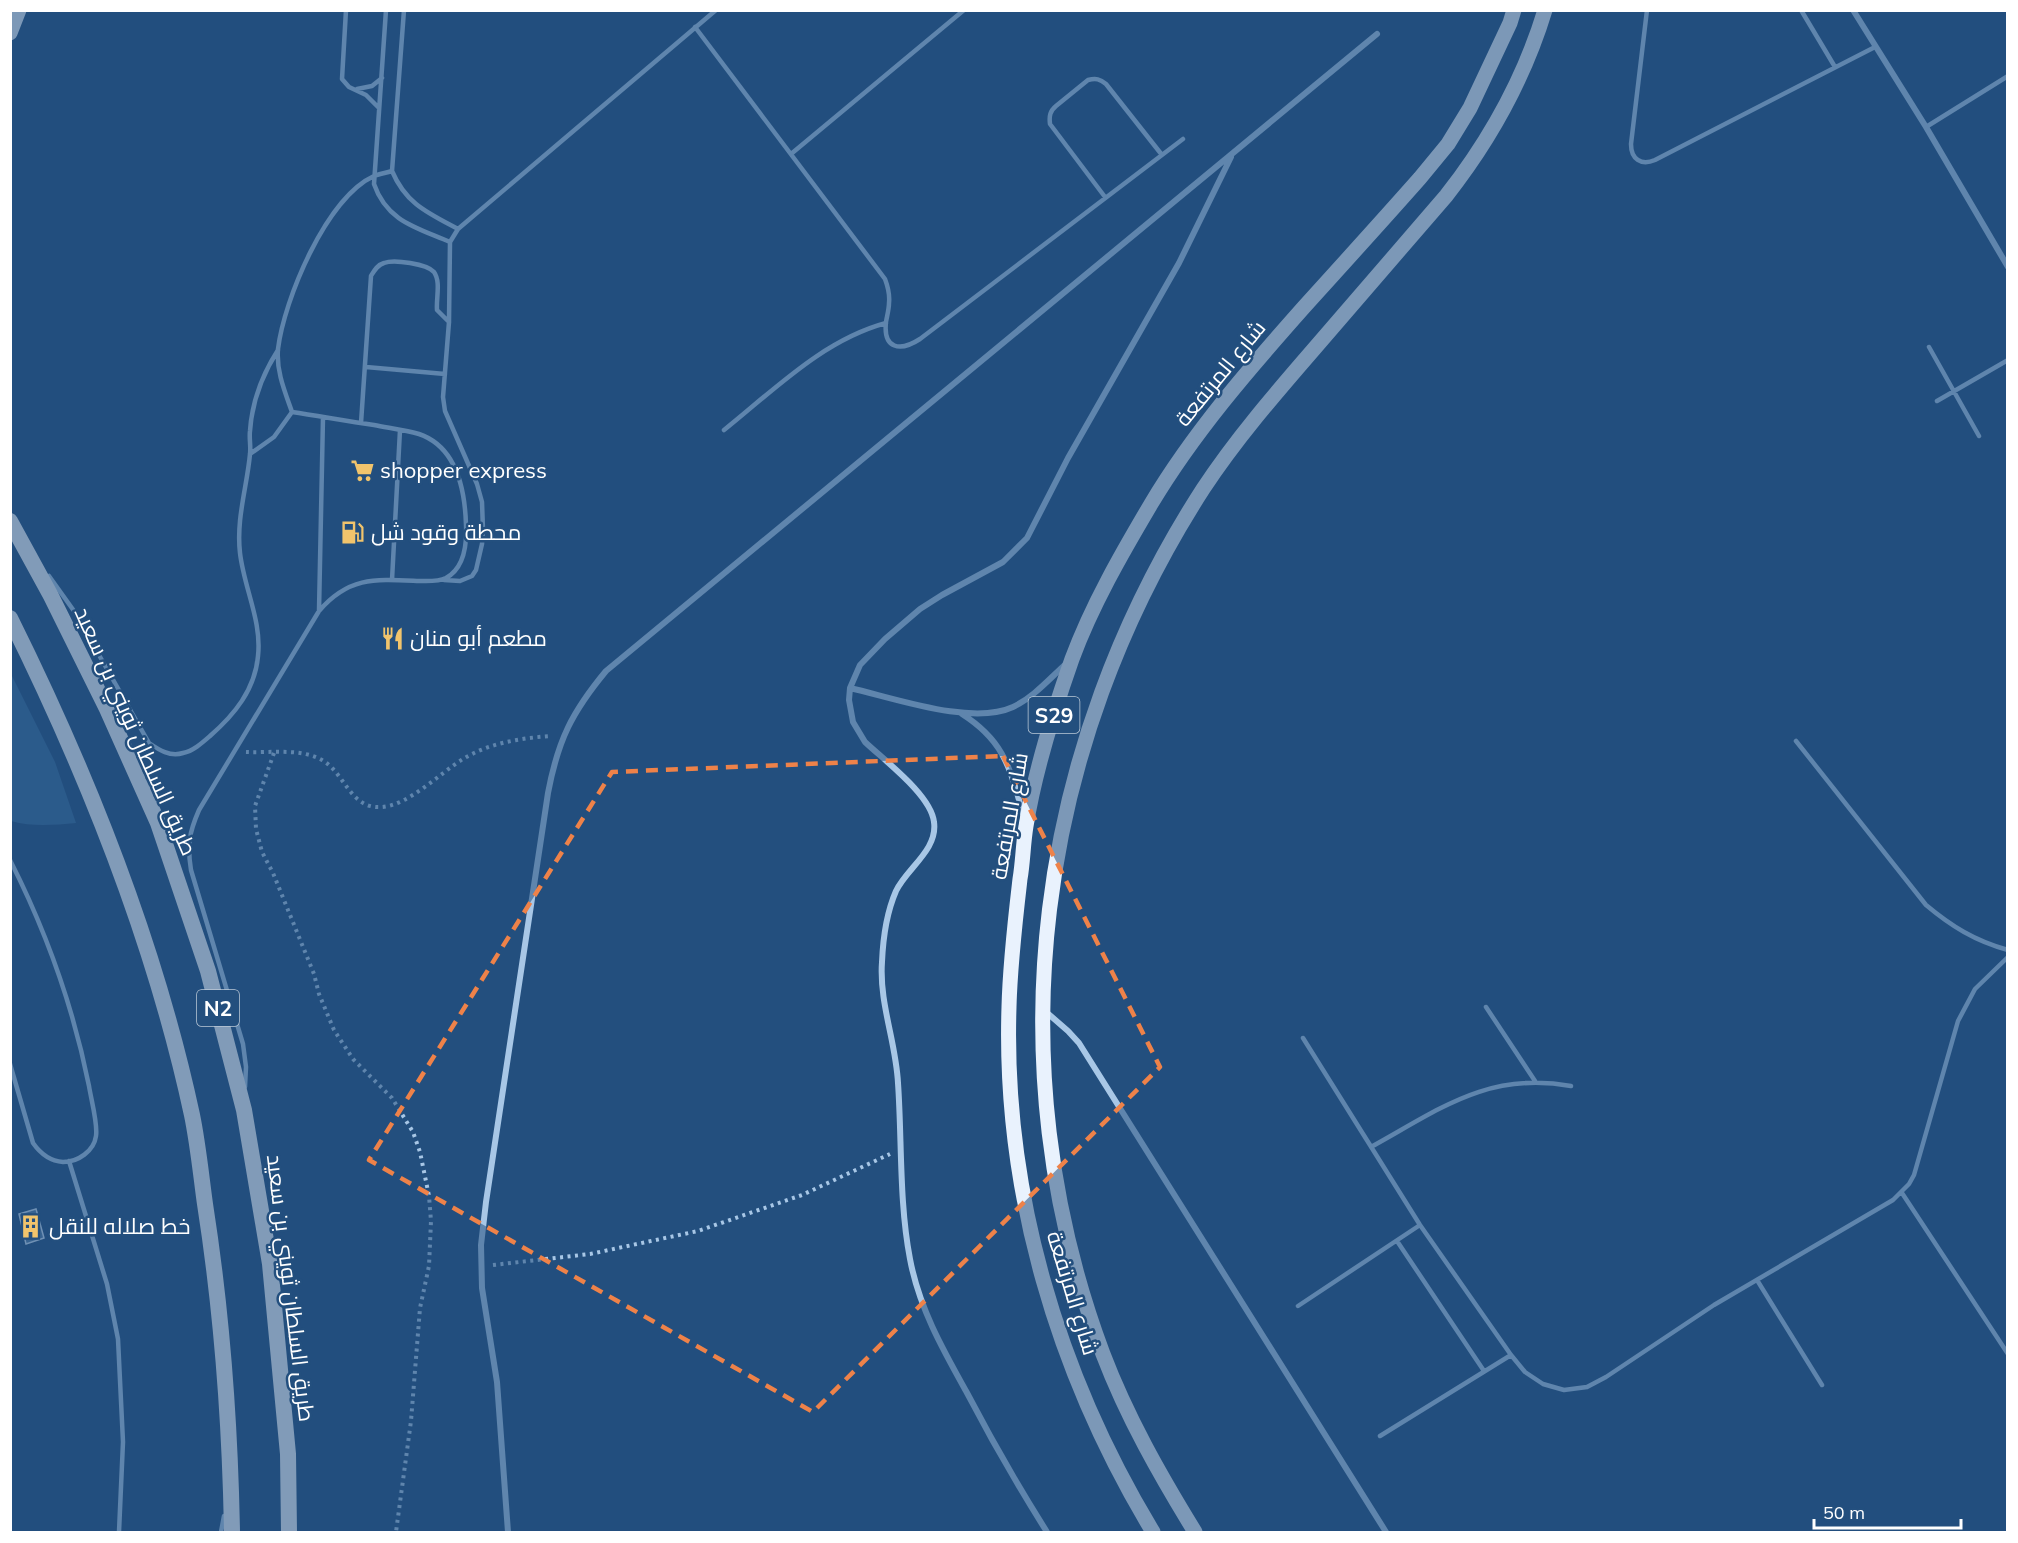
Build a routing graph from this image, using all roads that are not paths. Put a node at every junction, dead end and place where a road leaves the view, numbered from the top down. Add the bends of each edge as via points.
1 (19, 10) edge
2 (346, 10) edge
3 (386, 10) edge
4 (404, 10) edge
5 (716, 10) edge
6 (964, 10) edge
7 (1514, 10) edge
8 (1545, 10) edge
9 (1647, 10) edge
10 (1802, 10) edge
11 (1853, 10) edge
12 (695, 27) junction
13 (10, 33) edge
14 (1377, 34) dead end
15 (1875, 47) junction
16 (1835, 66) junction
17 (2007, 76) edge
18 (382, 78) junction
19 (355, 88) junction
20 (380, 109) junction
21 (1926, 127) junction
22 (1183, 139) dead end
23 (791, 154) junction
24 (1162, 154) junction
25 (1232, 154) junction
26 (392, 171) junction
27 (374, 176) junction
28 (1105, 197) junction
29 (458, 229) junction
30 (450, 242) junction
31 (2007, 267) edge
32 (449, 322) junction
33 (886, 323) junction
34 (1929, 347) dead end
35 (278, 350) junction
36 (2007, 360) edge
37 (366, 367) junction
38 (445, 374) junction
39 (1954, 391) junction
40 (1937, 401) dead end
41 (292, 412) junction
42 (323, 417) junction
43 (361, 423) junction
44 (399, 430) junction
45 (724, 430) dead end
46 (1979, 435) dead end
47 (250, 454) junction
48 (10, 521) edge
49 (22, 541) junction
50 (392, 580) junction
51 (443, 580) junction
52 (319, 611) junction
53 (10, 618) edge
54 (1073, 656) junction
55 (850, 688) junction
56 (961, 714) junction
57 (1796, 741) dead end
58 (1026, 826) junction
59 (10, 860) edge
60 (2007, 950) edge
61 (2007, 957) edge
62 (1486, 1007) dead end
63 (1042, 1008) junction
64 (1303, 1038) dead end
65 (10, 1064) edge
66 (1535, 1081) junction
67 (1571, 1086) dead end
68 (244, 1110) junction
69 (1371, 1147) junction
70 (69, 1161) junction
71 (1902, 1193) junction
72 (1420, 1225) junction
73 (1397, 1241) junction
74 (1757, 1280) junction
75 (1298, 1306) dead end
76 (2007, 1353) edge
77 (1511, 1355) junction
78 (1484, 1371) junction
79 (1822, 1385) dead end
80 (1380, 1436) dead end
81 (231, 1478) junction
82 (119, 1533) edge
83 (221, 1533) edge
84 (232, 1533) edge
85 (289, 1533) edge
86 (508, 1533) edge
87 (1047, 1533) edge
88 (1153, 1533) edge
89 (1195, 1533) edge
90 (1386, 1533) edge

1 - 13 main road
2 - 19 lane via 341,74 345,84
3 - 18 lane
4 - 26 lane
5 - 12 lane
6 - 23 lane
7 - 54 main road, شارع المرتفعة / S29 via 1470,108 1448,144 1242,378 1189,446 1120,558
8 - 63 main road, شارع المرتفعة / S29 via 1507,105 1469,168 1237,440 1144,592 1119,647 1078,759 1049,909
9 - 16 lane via 1631,144 1631,151 1641,162 1655,160
10 - 16 lane
11 - 15 street
12 - 23 lane
12 - 29 lane
14 - 25 street
15 - 16 lane
15 - 21 street
17 - 21 lane
18 - 19 lane via 372,86
18 - 20 lane
19 - 20 lane
20 - 27 lane
21 - 31 street
22 - 24 lane
23 - 33 lane via 885,279 890,304
24 - 28 lane
24 - 28 lane via 1106,84 1095,78 1088,80 1051,110 1050,124
25 - 55 street via 1179,263 1027,538 1003,562 942,595 902,623 860,665
25 - 86 street via 606,671 584,698 563,735 548,793 486,1202 481,1266 501,1421
26 - 27 lane
26 - 29 lane via 396,182 420,209
27 - 30 lane via 378,197 396,217
27 - 35 lane via 348,197 320,232 286,313
28 - 33 lane via 914,343 897,347 890,343
29 - 30 lane
30 - 32 lane
32 - 37 lane via 437,310 438,280 430,268 384,263 371,276
32 - 38 lane
33 - 45 lane via 834,344
34 - 39 lane
35 - 41 lane
35 - 47 lane via 255,399
36 - 39 lane
37 - 38 lane
37 - 43 lane
38 - 51 lane via 445,411 477,484 483,530 472,576 459,581
39 - 40 lane
39 - 46 lane
41 - 42 lane
41 - 47 lane via 274,437
42 - 43 lane
42 - 52 lane
43 - 44 lane
44 - 50 lane
44 - 51 lane via 433,441 444,450 458,475 466,511 464,548 462,561
47 - 49 lane via 239,525 240,552 258,631 258,657 252,683 239,706 222,726 182,754 164,753 149,743 74,611
48 - 49 highway, طريق السلطان ثويني بن سعيد / N2
49 - 68 highway, طريق السلطان ثويني بن سعيد / N2 via 107,709 158,823 208,971
50 - 51 lane
50 - 52 lane via 356,583 336,594
52 - 68 lane via 190,829 191,870 243,1044
53 - 81 highway, N2 via 64,729 117,862 171,1032 192,1116 212,1250 225,1366
54 - 56 street via 1029,697 1012,707
54 - 58 main road, شارع المرتفعة / S29 via 1046,739
55 - 56 street
55 - 87 street via 850,711 858,732 926,801 935,826 929,848 897,890 883,944 883,989 897,1072 907,1242 916,1285 934,1333
56 - 58 street via 983,729 999,747 1012,775
57 - 60 lane via 1926,905 1966,935
58 - 88 main road, شارع المرتفعة / S29 via 1012,939 1009,1010 1017,1154 1047,1295 1070,1363 1097,1430
59 - 70 lane via 58,970 82,1050 97,1134 84,1155
61 - 71 lane via 1975,989 1958,1021 1914,1175
62 - 66 lane
63 - 89 main road, شارع المرتفعة / S29 via 1051,1154 1081,1287 1124,1404
63 - 90 street via 1079,1044
64 - 69 lane
65 - 70 lane via 33,1143 44,1156
66 - 67 lane
66 - 69 lane via 1499,1085 1467,1095
68 - 85 highway, طريق السلطان ثويني بن سعيد / N2 via 270,1264 288,1454
69 - 72 lane
70 - 82 lane via 107,1284 118,1339 123,1442
71 - 74 lane
71 - 76 lane
72 - 73 lane
72 - 77 lane
73 - 75 lane
73 - 78 lane
74 - 77 lane via 1587,1387 1564,1390 1543,1384
74 - 79 lane
77 - 78 lane
78 - 80 lane
81 - 83 lane
81 - 84 highway, N2

